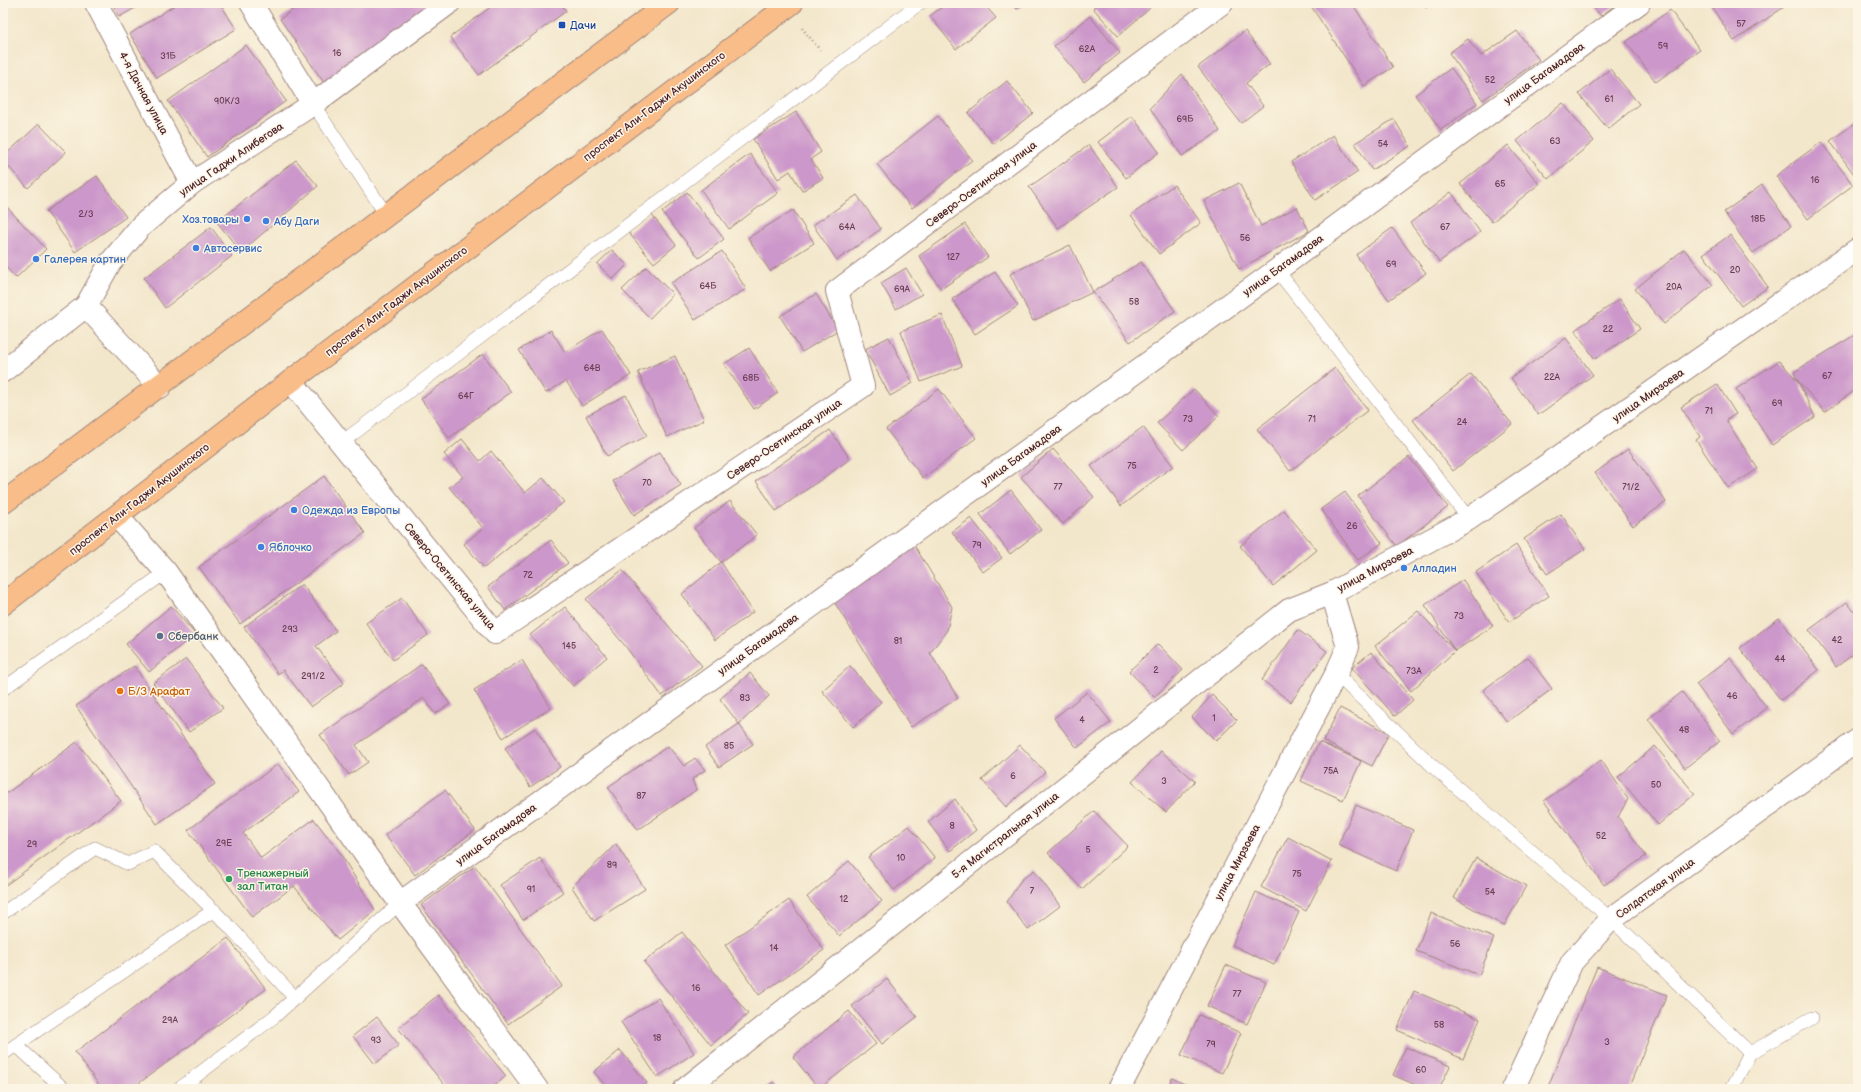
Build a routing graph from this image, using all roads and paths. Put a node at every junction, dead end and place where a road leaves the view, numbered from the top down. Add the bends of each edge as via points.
1 (96, 3) edge
2 (251, 3) edge
3 (449, 3) edge
4 (669, 3) edge
5 (920, 3) edge
6 (1222, 3) edge
7 (1639, 3) edge
8 (788, 5) edge
9 (835, 68) junction
10 (313, 104) junction
11 (192, 183) junction
12 (387, 216) junction
13 (1858, 249) edge
14 (1277, 270) junction
15 (86, 306) junction
16 (3, 371) edge
17 (291, 380) junction
18 (160, 387) junction
19 (341, 443) junction
20 (3, 503) edge
21 (116, 516) junction
22 (1469, 519) junction
23 (166, 572) junction
24 (1332, 592) junction
25 (3, 604) edge
26 (1336, 674) junction
27 (3, 689) edge
28 (1858, 740) edge
29 (400, 903) junction
30 (214, 910) junction
31 (3, 913) edge
32 (1611, 919) junction
33 (295, 998) junction
34 (1812, 1018) dead end
35 (16, 1045) junction
36 (1750, 1053) junction
37 (3, 1054) edge
38 (64, 1089) edge
39 (179, 1089) edge
40 (537, 1089) edge
41 (685, 1089) edge
42 (1119, 1089) edge
43 (1513, 1089) edge
44 (1731, 1089) edge

1 - 11 street, 4-я Дачная улица
2 - 10 street
3 - 10 street, улица Гаджи Алибегова
4 - 12 main road
5 - 9 lane
6 - 19 street, Северо-Осетинская улица via 837,291 863,386 495,633
7 - 14 street, улица Багамадова
8 - 9 path
8 - 17 main road, проспект Али-Гаджи Акушинского
9 - 19 lane
10 - 11 street, улица Гаджи Алибегова
10 - 12 lane
11 - 15 street, улица Гаджи Алибегова via 132,236 110,263
12 - 18 main road
13 - 22 street, улица Мирзоева
14 - 22 lane
14 - 29 street, улица Багамадова
15 - 16 street, улица Гаджи Алибегова
15 - 18 street
17 - 19 street, Северо-Осетинская улица
17 - 21 main road, проспект Али-Гаджи Акушинского
18 - 20 main road
21 - 23 street
21 - 25 main road, проспект Али-Гаджи Акушинского
22 - 24 street, улица Мирзоева
23 - 27 lane
23 - 29 street
24 - 26 street, улица Мирзоева via 1348,647
24 - 41 street, 5-я Магистральная улица via 1289,610
26 - 32 lane via 1439,772
26 - 42 street, улица Мирзоева
28 - 32 street, Солдатская улица
29 - 33 lane
29 - 40 street
30 - 31 lane via 154,851 128,864 95,848
30 - 33 lane
30 - 35 lane
32 - 36 lane
32 - 43 street, Солдатская улица via 1572,962
33 - 39 lane
34 - 36 lane
35 - 37 lane
35 - 38 lane
36 - 44 lane

